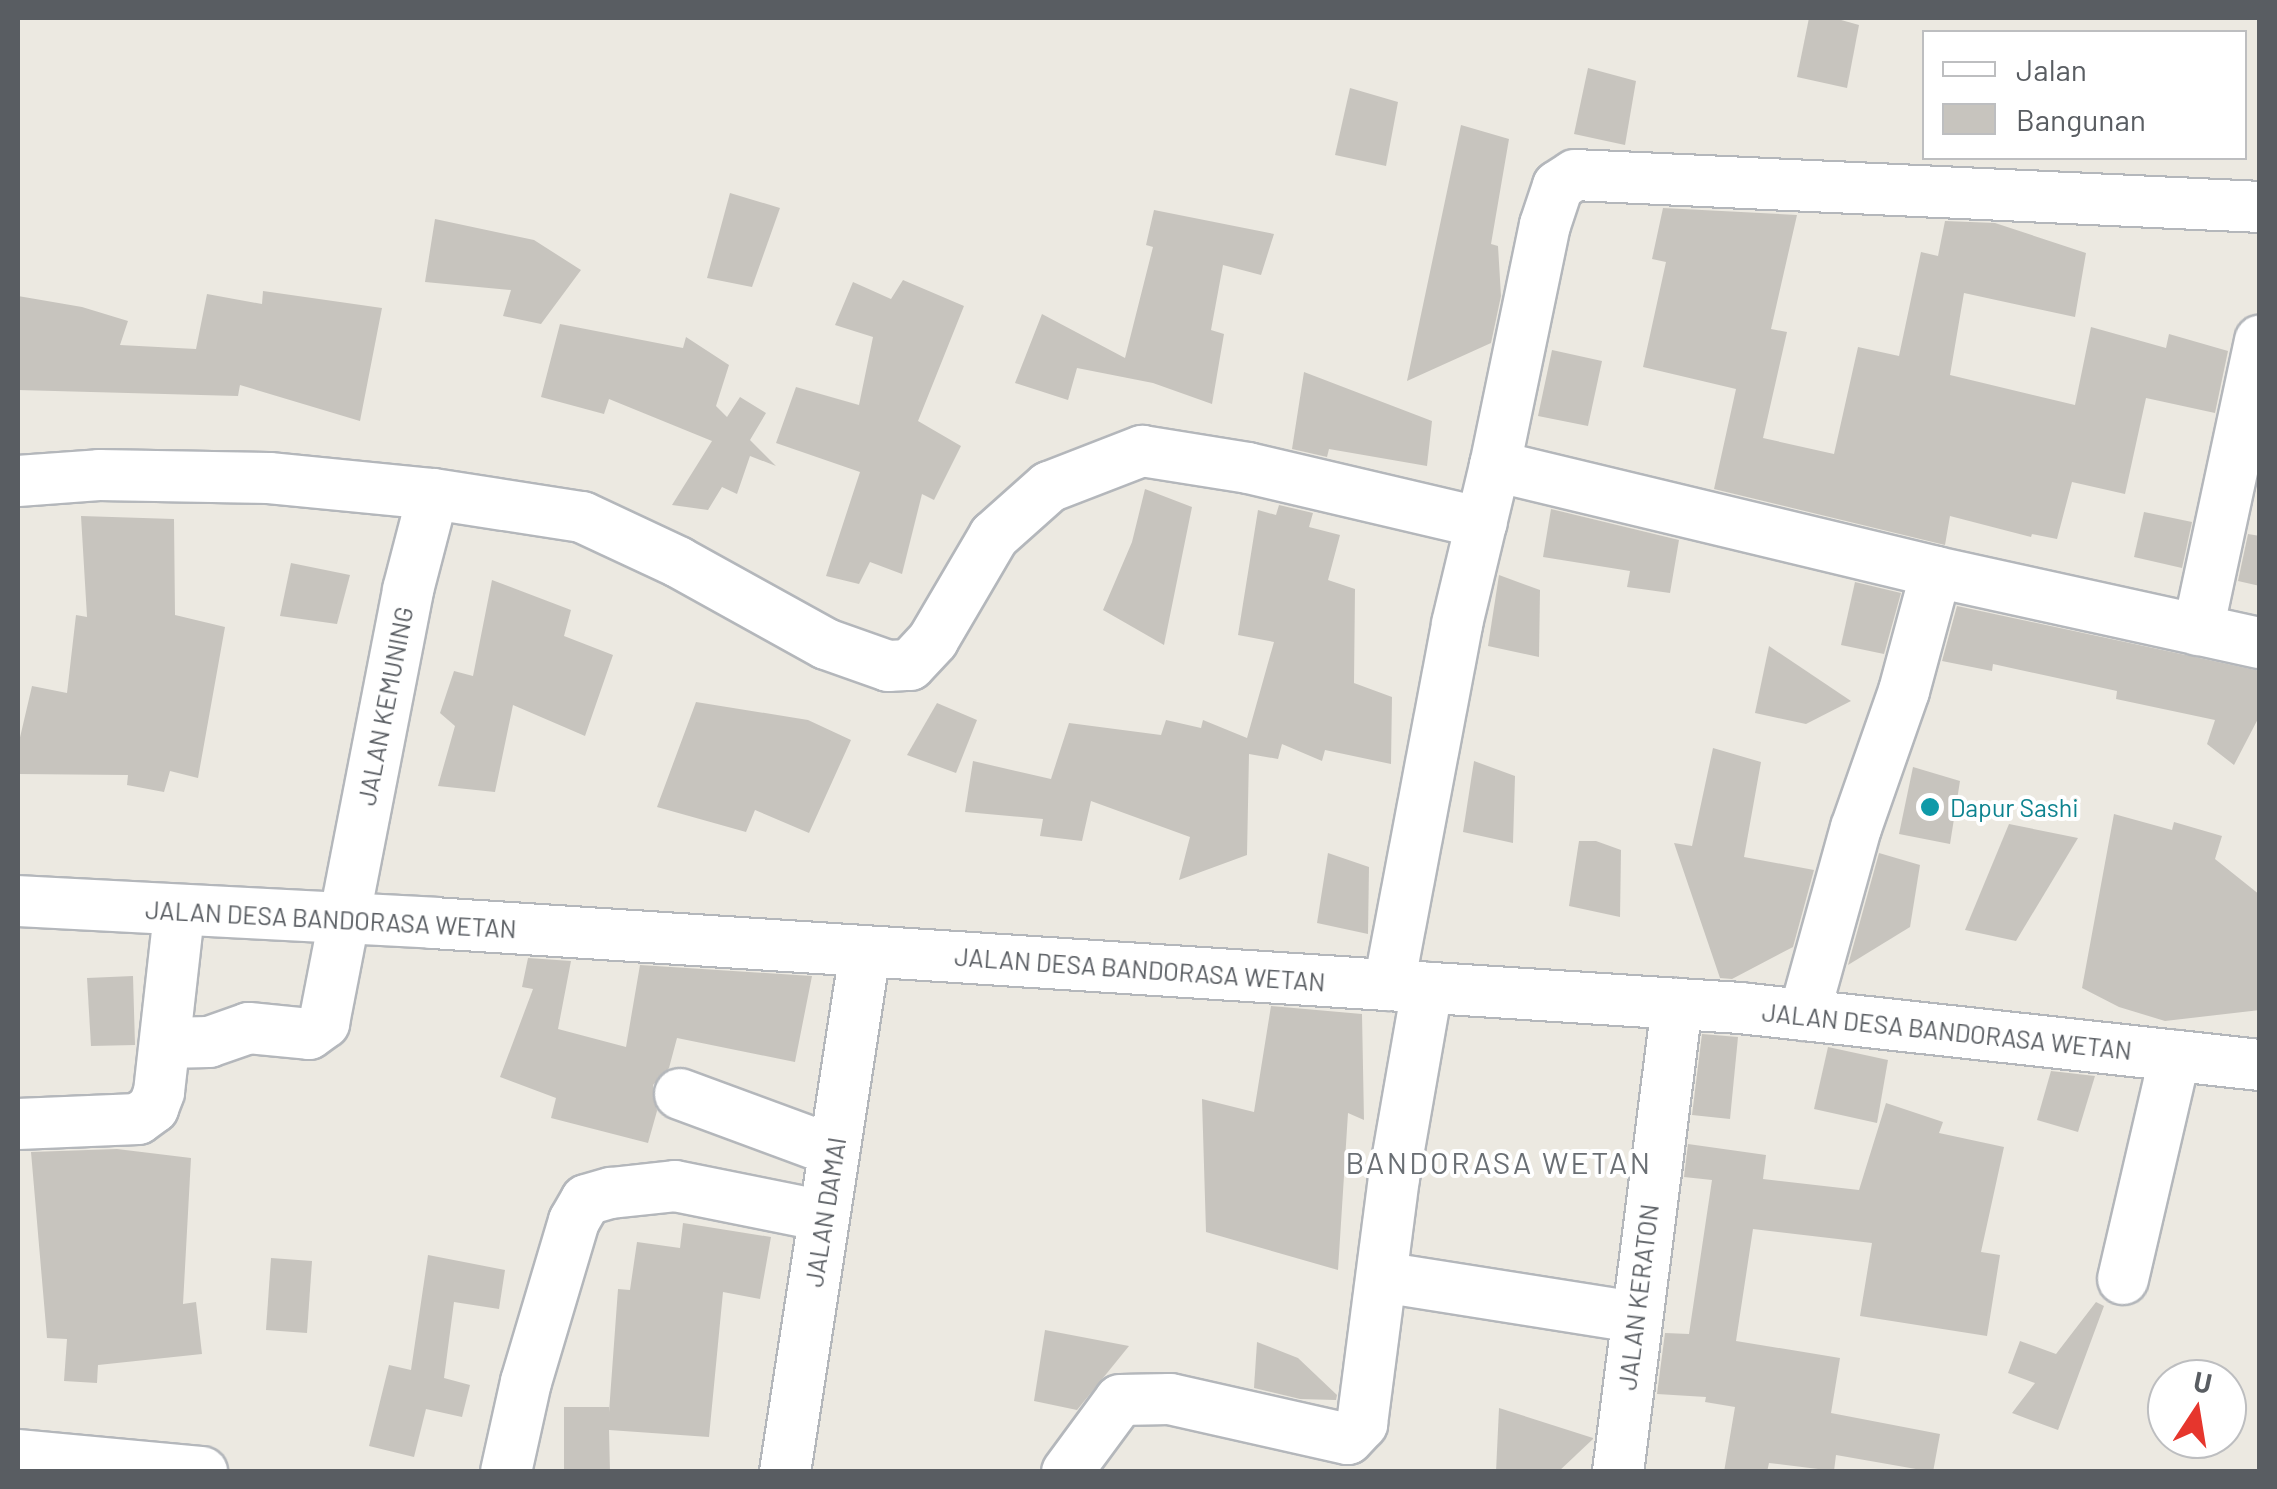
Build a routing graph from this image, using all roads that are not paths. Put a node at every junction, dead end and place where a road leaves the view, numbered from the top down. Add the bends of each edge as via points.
1 (2260, 208) edge
2 (2260, 341) edge
3 (1495, 466) junction
4 (18, 481) edge
5 (433, 494) junction
6 (1482, 523) junction
7 (1936, 572) junction
8 (2198, 630) junction
9 (2260, 643) edge
10 (18, 901) edge
11 (178, 913) junction
12 (344, 919) junction
13 (865, 952) junction
14 (1408, 987) junction
15 (1677, 1004) junction
16 (1804, 1015) junction
17 (165, 1043) junction
18 (2175, 1056) junction
19 (2260, 1065) edge
20 (680, 1094) dead end
21 (18, 1124) edge
22 (834, 1150) junction
23 (824, 1216) junction
24 (1382, 1277) junction
25 (2123, 1279) dead end
26 (1634, 1317) junction
27 (18, 1455) edge
28 (202, 1472) edge
29 (506, 1472) edge
30 (785, 1472) edge
31 (1067, 1472) edge
32 (1618, 1472) edge

1 - 3 street via 1575,175 1558,186 1545,226
2 - 8 street
3 - 6 street
3 - 7 street
4 - 5 street via 99,474 269,478
5 - 6 street via 582,518 826,644 888,666 910,665 933,640 994,536 1049,487 1142,451 1248,468
5 - 12 street, JALAN KEMUNING
6 - 14 street via 1456,624
7 - 8 street
7 - 16 street
8 - 9 street
10 - 11 street, JALAN DESA BANDORASA WETAN
11 - 12 street, JALAN DESA BANDORASA WETAN
11 - 17 street
12 - 13 street, JALAN DESA BANDORASA WETAN
12 - 17 street, JALAN KEMUNING via 324,1023 310,1034 249,1028 210,1042
13 - 14 street, JALAN DESA BANDORASA WETAN
13 - 22 street, JALAN DAMAI
14 - 15 street, JALAN DESA BANDORASA WETAN
14 - 24 street
15 - 16 street, JALAN DESA BANDORASA WETAN
15 - 26 street, JALAN KERATON
16 - 18 street, JALAN DESA BANDORASA WETAN
17 - 21 street via 159,1092 138,1118
18 - 19 street, JALAN DESA BANDORASA WETAN
18 - 25 street
20 - 22 street
22 - 23 street, JALAN DAMAI
23 - 29 street via 675,1186 586,1200 526,1382
23 - 30 street, JALAN DAMAI
24 - 26 street
24 - 31 street via 1362,1424 1348,1439 1170,1398 1120,1400
26 - 32 street, JALAN KERATON
27 - 28 street

